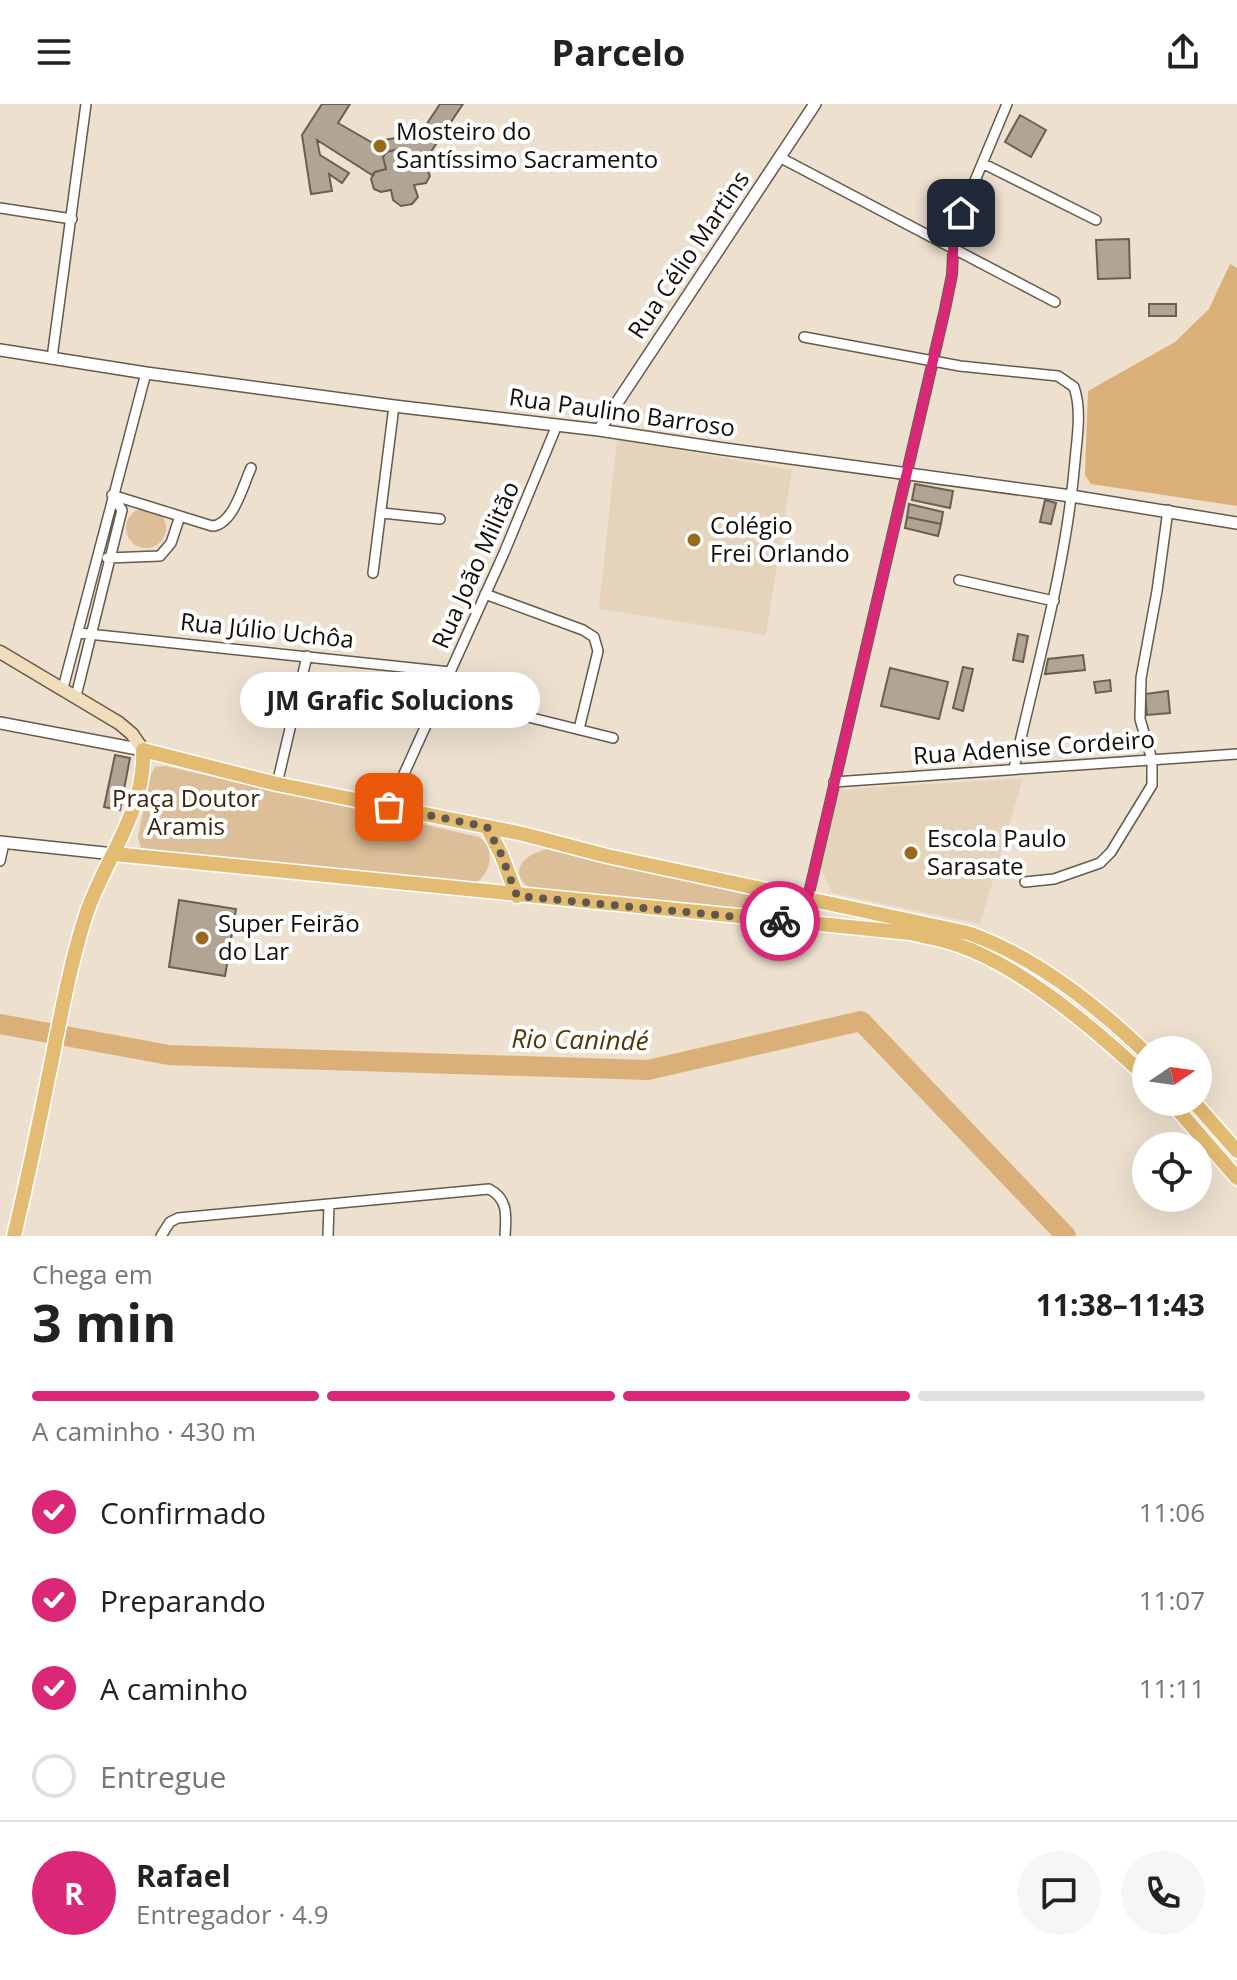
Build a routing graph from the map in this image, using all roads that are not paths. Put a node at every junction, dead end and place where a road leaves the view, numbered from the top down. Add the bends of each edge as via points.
1 (86, 104) edge
2 (1007, 104) edge
3 (810, 106) edge
4 (781, 158) junction
5 (984, 164) junction
6 (0, 208) edge
7 (72, 219) junction
8 (1096, 220) dead end
9 (952, 246) junction
10 (1055, 302) dead end
11 (804, 337) dead end
12 (0, 350) edge
13 (52, 358) junction
14 (932, 361) junction
15 (146, 373) junction
16 (394, 406) junction
17 (557, 425) junction
18 (599, 430) junction
19 (251, 468) dead end
20 (906, 474) junction
21 (112, 495) junction
22 (1071, 496) junction
23 (1168, 510) junction
24 (382, 513) junction
25 (180, 516) junction
26 (440, 519) dead end
27 (1237, 523) edge
28 (110, 558) junction
29 (96, 559) junction
30 (373, 573) dead end
31 (959, 580) dead end
32 (485, 594) junction
33 (1054, 601) junction
34 (79, 633) junction
35 (91, 635) junction
36 (0, 652) edge
37 (307, 656) junction
38 (450, 672) junction
39 (63, 688) junction
40 (76, 696) junction
41 (524, 716) dead end
42 (0, 723) edge
43 (579, 729) junction
44 (613, 738) dead end
45 (143, 750) junction
46 (1237, 754) edge
47 (1152, 760) junction
48 (1014, 768) junction
49 (834, 782) junction
50 (277, 784) junction
51 (389, 807) junction
52 (487, 827) junction
53 (2, 842) edge
54 (114, 854) junction
55 (0, 861) edge
56 (1025, 882) dead end
57 (517, 896) junction
58 (808, 899) junction
59 (802, 923) junction
60 (1132, 1041) edge
61 (1132, 1065) edge
62 (1184, 1116) edge
63 (1206, 1116) edge
64 (1237, 1151) edge
65 (1234, 1168) edge
66 (329, 1204) junction
67 (14, 1236) edge
68 (161, 1236) edge
69 (328, 1236) edge
70 (505, 1236) edge

1 - 7 street
2 - 5 street
3 - 4 street, Rua Célio Martins
4 - 9 street
4 - 18 street, Rua Célio Martins
5 - 8 street
5 - 9 street
6 - 7 street
7 - 13 street
9 - 10 street
9 - 14 street via 952,275
11 - 14 street
12 - 13 street, Rua Paulino Barroso
13 - 15 street, Rua Paulino Barroso
14 - 20 street
14 - 22 street via 1058,376 1070,383 1077,395 1078,421
15 - 16 street, Rua Paulino Barroso
15 - 21 street
16 - 17 street, Rua Paulino Barroso
16 - 24 street
17 - 18 street, Rua Paulino Barroso
17 - 32 street, Rua João Militão
18 - 20 street, Rua Paulino Barroso
19 - 25 street via 219,526
20 - 22 street, Rua Paulino Barroso
20 - 49 street
21 - 25 street
21 - 28 street via 122,510
21 - 29 street
22 - 23 street, Rua Paulino Barroso
22 - 33 street
23 - 27 street, Rua Paulino Barroso
23 - 47 street via 1141,678 1140,719
24 - 26 street
24 - 30 street
25 - 28 street via 171,543 160,556
28 - 29 street
28 - 35 street
29 - 34 street
31 - 33 street
32 - 38 street, Rua João Militão
32 - 43 street via 594,637 598,651
33 - 48 street
34 - 35 street, Rua Júlio Uchôa
34 - 39 street
35 - 37 street, Rua Júlio Uchôa
35 - 40 street
36 - 39 main road
37 - 38 street, Rua Júlio Uchôa
37 - 50 street
38 - 51 street, Rua João Militão
39 - 40 main road
40 - 45 main road via 119,723
41 - 43 street
42 - 45 street
43 - 44 street
45 - 50 main road
45 - 54 main road via 131,818
46 - 47 street, Rua Adenise Cordeiro
47 - 48 street, Rua Adenise Cordeiro
47 - 56 street via 1149,793 1106,858 1054,879
48 - 49 street, Rua Adenise Cordeiro
49 - 58 street
50 - 51 main road
51 - 52 main road
52 - 57 main road
52 - 58 main road
53 - 54 street
53 - 55 street
54 - 57 main road
54 - 67 main road via 84,921
57 - 59 main road
58 - 59 street
58 - 60 main road via 940,926 999,946 1041,970
59 - 61 main road via 910,933 971,950 1060,1005
62 - 65 main road
63 - 64 main road
66 - 68 street via 178,1218
66 - 69 street
66 - 70 street via 489,1189 505,1204

